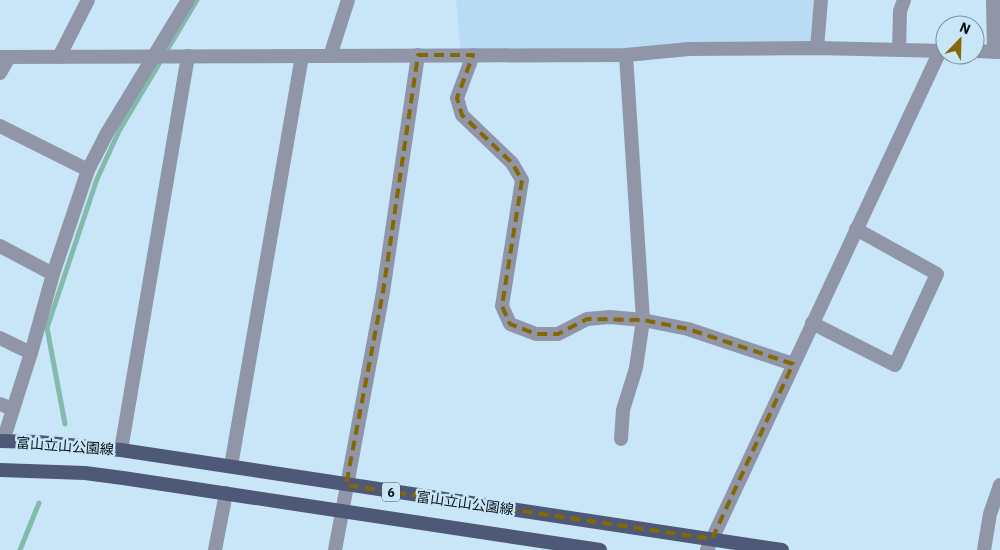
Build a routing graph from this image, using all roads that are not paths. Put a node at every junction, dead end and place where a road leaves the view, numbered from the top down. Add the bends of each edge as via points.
1 (88, 0) edge
2 (188, 0) edge
3 (348, 0) edge
4 (821, 0) edge
5 (904, 0) edge
6 (993, 0) edge
7 (817, 48) junction
8 (899, 50) junction
9 (935, 51) edge
10 (997, 52) edge
11 (474, 55) junction
12 (626, 55) junction
13 (154, 56) junction
14 (188, 56) junction
15 (302, 56) junction
16 (330, 56) junction
17 (418, 56) junction
18 (4, 57) edge
19 (59, 57) junction
20 (935, 65) edge
21 (0, 73) edge
22 (0, 126) edge
23 (88, 170) junction
24 (856, 230) junction
25 (0, 246) edge
26 (53, 274) junction
27 (643, 320) junction
28 (812, 323) junction
29 (0, 338) edge
30 (31, 353) junction
31 (793, 364) junction
32 (6, 406) edge
33 (621, 439) dead end
34 (1, 441) edge
35 (121, 450) junction
36 (231, 466) junction
37 (0, 470) edge
38 (346, 485) junction
39 (1000, 485) edge
40 (226, 493) junction
41 (342, 510) junction
42 (709, 544) edge
43 (215, 550) edge
44 (335, 550) edge
45 (600, 550) edge
46 (782, 550) edge
47 (984, 550) edge

1 - 19 street
2 - 13 street
3 - 16 street
4 - 7 street
5 - 8 street via 900,11
6 - 10 street
7 - 8 street
7 - 12 street via 689,50
8 - 9 street
11 - 12 street
11 - 17 street
11 - 27 street via 457,98 462,115 512,163 522,180 502,306 510,324 536,334 558,334 587,319
12 - 27 street
13 - 14 street
13 - 19 street
13 - 23 street
14 - 15 street
14 - 35 street
15 - 16 street
15 - 36 street
16 - 17 street
17 - 38 street via 383,292
18 - 19 street
18 - 21 street
20 - 24 street
22 - 23 street
23 - 26 street
24 - 28 street
24 - 28 street via 937,274 894,365
25 - 26 street
26 - 30 street
27 - 31 street via 688,329
27 - 33 street via 636,368 623,410
28 - 31 street
29 - 30 street
30 - 32 street
31 - 42 street
32 - 34 street
34 - 35 main road, 富山立山公園線 / 6
35 - 36 main road, 富山立山公園線 / 6
36 - 38 main road, 富山立山公園線 / 6
37 - 40 main road, 富山立山公園線 / 6 via 85,473
38 - 41 street
38 - 42 main road, 富山立山公園線 / 6
39 - 47 street via 990,514
40 - 41 main road, 富山立山公園線 / 6
40 - 43 street
41 - 44 street
41 - 45 main road, 富山立山公園線 / 6
42 - 46 main road, 富山立山公園線 / 6

